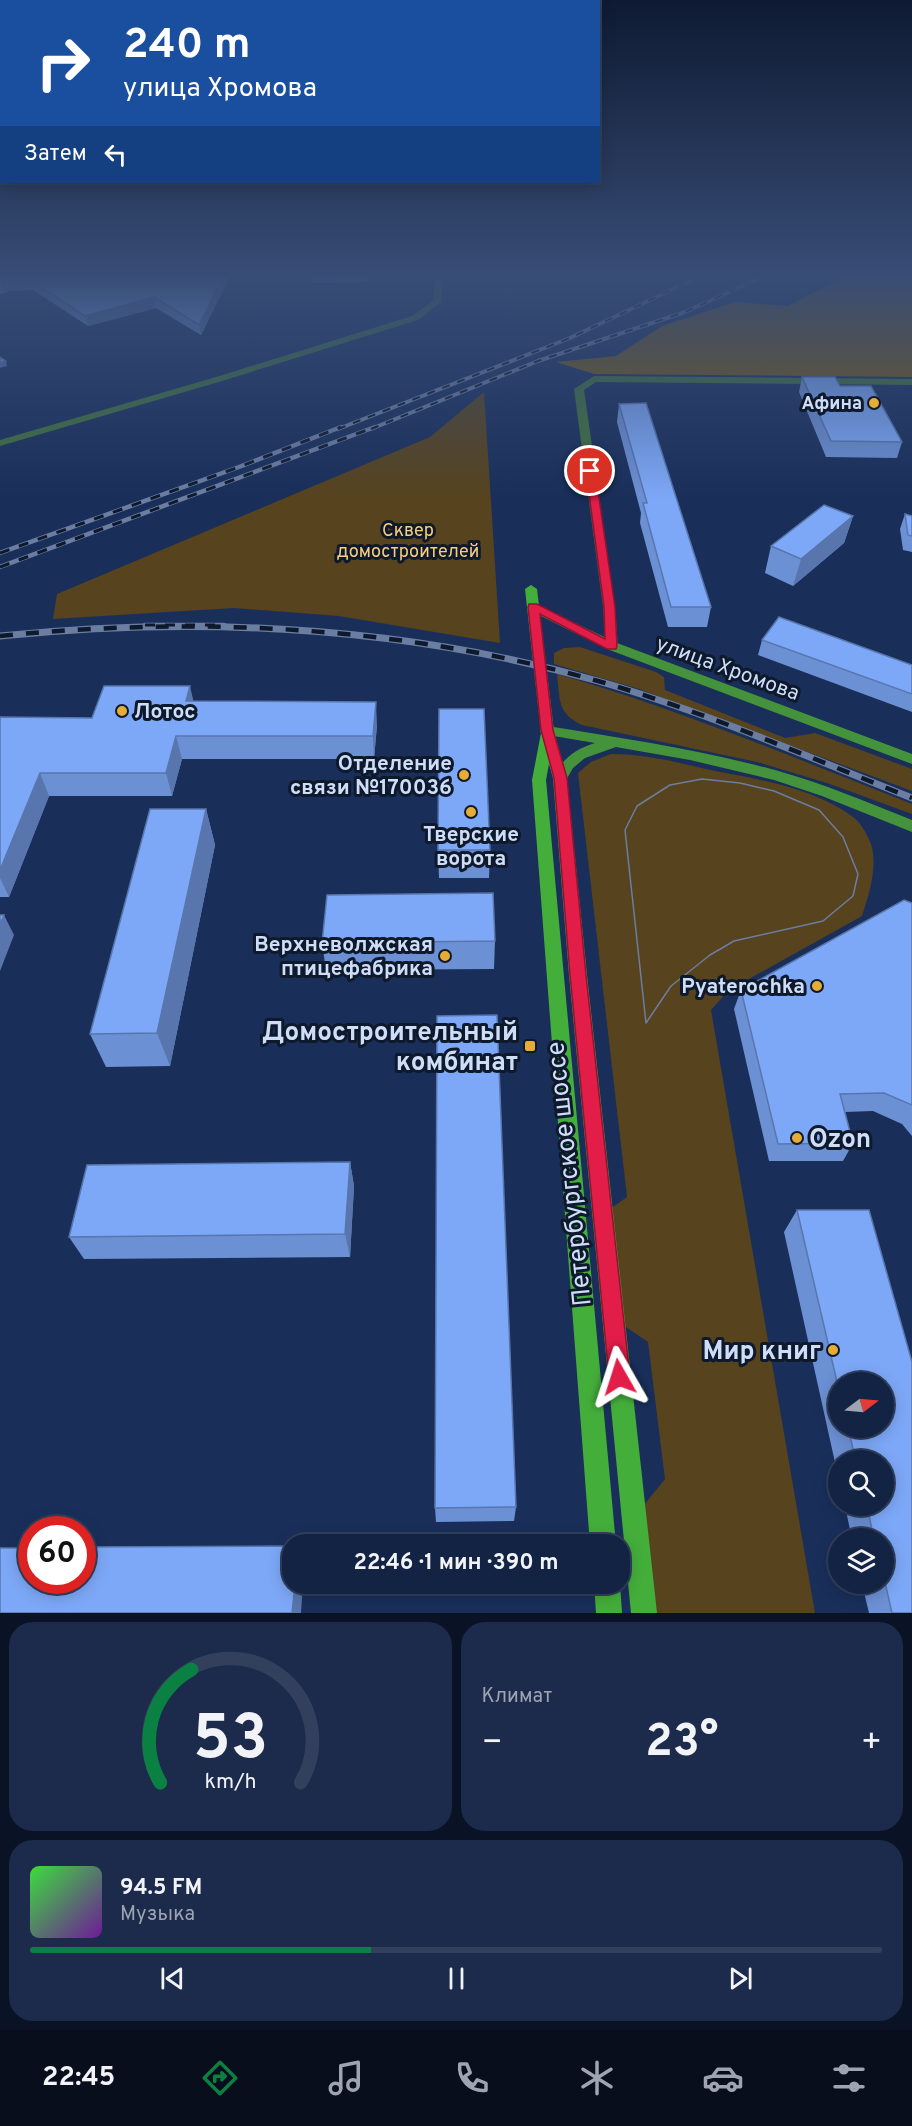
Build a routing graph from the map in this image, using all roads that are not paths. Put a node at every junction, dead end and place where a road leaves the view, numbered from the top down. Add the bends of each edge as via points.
1 (315, 349) edge
2 (912, 382) edge
3 (0, 443) edge
4 (531, 590) dead end
5 (533, 607) junction
6 (612, 646) junction
7 (547, 730) junction
8 (631, 745) junction
9 (912, 759) edge
10 (560, 778) junction
11 (912, 826) edge
12 (569, 993) junction
13 (602, 1534) edge
14 (608, 1594) edge
15 (609, 1613) edge
16 (644, 1613) edge

1 - 3 street
2 - 6 street via 594,379 579,389
4 - 5 main road, Петербургское шоссе
5 - 6 street, улица Хромова
5 - 7 main road, Петербургское шоссе
6 - 9 street, улица Хромова
7 - 8 street
7 - 10 main road, Петербургское шоссе
7 - 12 main road, Петербургское шоссе via 539,780
8 - 10 street via 608,745 586,751 567,765
8 - 11 street via 776,775
10 - 12 main road, Петербургское шоссе
12 - 13 main road, Петербургское шоссе
12 - 16 main road, Петербургское шоссе
14 - 15 main road

